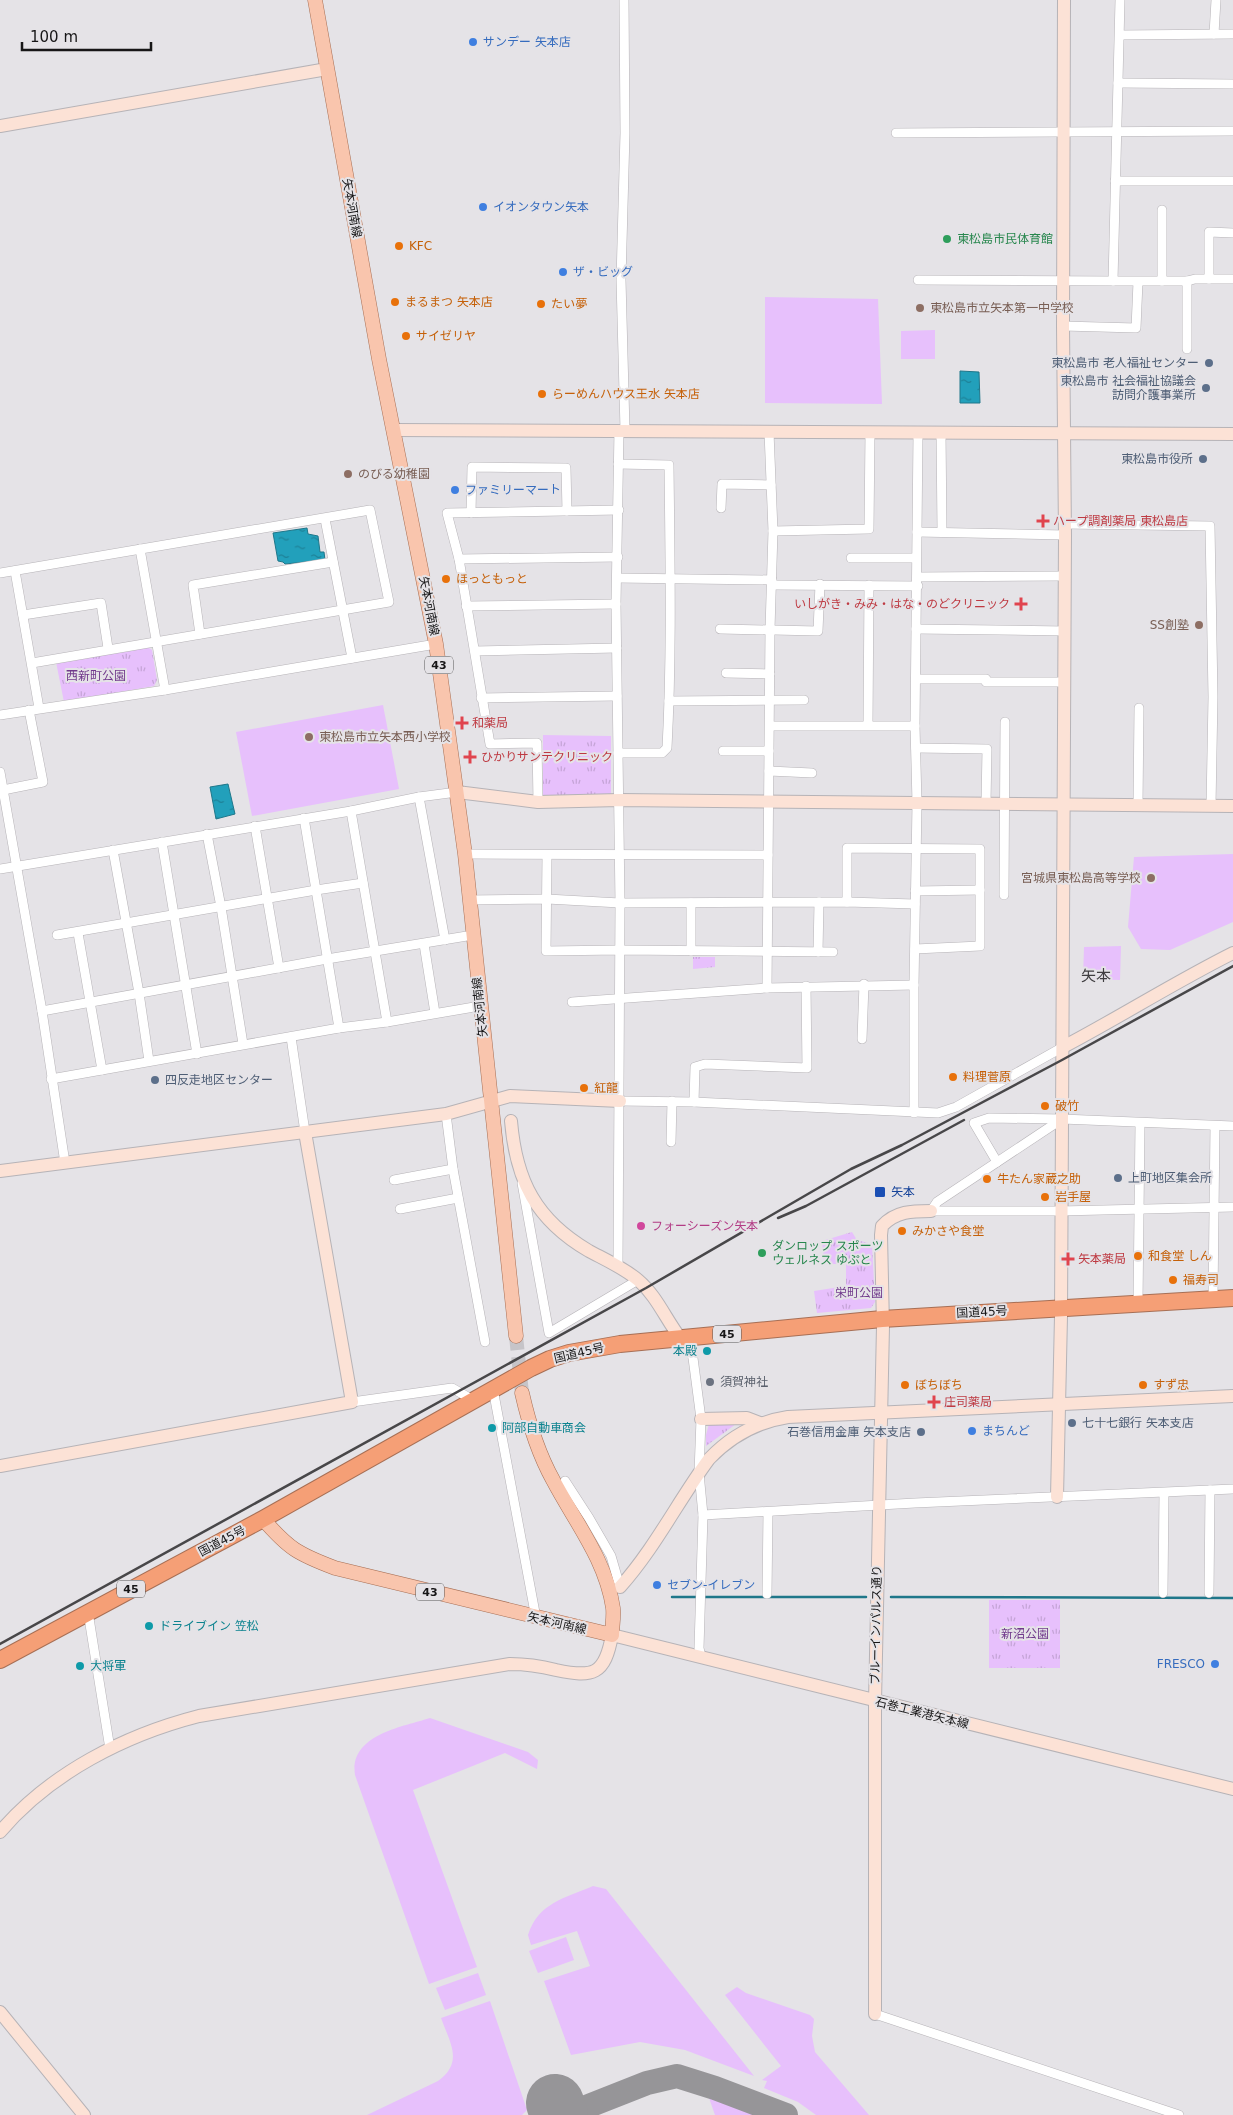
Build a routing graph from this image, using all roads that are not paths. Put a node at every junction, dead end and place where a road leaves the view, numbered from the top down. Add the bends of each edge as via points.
1 (315, 0) edge
2 (624, 0) edge
3 (1064, 0) edge
4 (1120, 0) edge
5 (1216, 0) edge
6 (1214, 34) junction
7 (1233, 34) edge
8 (1120, 35) junction
9 (327, 69) junction
10 (1118, 83) junction
11 (1233, 84) edge
12 (0, 126) edge
13 (1065, 131) junction
14 (1116, 131) junction
15 (1233, 131) edge
16 (896, 133) dead end
17 (1116, 181) junction
18 (1233, 181) edge
19 (1162, 210) dead end
20 (1233, 233) edge
21 (1209, 279) junction
22 (1233, 279) edge
23 (918, 280) dead end
24 (1064, 281) junction
25 (1162, 281) junction
26 (1187, 281) junction
27 (1113, 282) junction
28 (1138, 282) junction
29 (1063, 326) junction
30 (1187, 349) dead end
31 (394, 430) junction
32 (622, 430) junction
33 (770, 432) junction
34 (870, 432) junction
35 (941, 432) junction
36 (918, 434) junction
37 (1064, 434) junction
38 (1233, 434) edge
39 (618, 464) junction
40 (771, 485) junction
41 (720, 508) dead end
42 (568, 510) junction
43 (619, 510) junction
44 (471, 513) junction
45 (325, 519) junction
46 (773, 530) junction
47 (1065, 530) junction
48 (942, 531) junction
49 (917, 532) junction
50 (140, 549) junction
51 (618, 558) junction
52 (851, 558) dead end
53 (916, 558) junction
54 (459, 559) junction
55 (333, 562) junction
56 (15, 571) junction
57 (0, 573) edge
58 (1065, 576) junction
59 (617, 578) junction
60 (670, 579) junction
61 (772, 582) junction
62 (918, 582) junction
63 (820, 584) junction
64 (869, 585) junction
65 (616, 604) junction
66 (466, 606) junction
67 (342, 611) junction
68 (23, 615) junction
69 (720, 629) dead end
70 (770, 629) junction
71 (916, 629) junction
72 (1064, 631) junction
73 (200, 634) junction
74 (156, 641) junction
75 (436, 644) junction
76 (108, 648) junction
77 (617, 648) junction
78 (475, 650) junction
79 (352, 658) junction
80 (32, 663) junction
81 (726, 673) dead end
82 (770, 674) junction
83 (916, 680) junction
84 (1064, 682) junction
85 (165, 690) junction
86 (617, 696) junction
87 (481, 698) junction
88 (770, 700) junction
89 (804, 700) dead end
90 (669, 701) junction
91 (1139, 708) dead end
92 (34, 709) junction
93 (0, 715) edge
94 (1005, 722) dead end
95 (868, 725) junction
96 (770, 726) junction
97 (915, 726) junction
98 (916, 748) junction
99 (723, 751) dead end
100 (769, 751) junction
101 (618, 753) junction
102 (769, 771) junction
103 (0, 772) edge
104 (812, 773) dead end
105 (3, 790) junction
106 (457, 792) junction
107 (420, 797) junction
108 (619, 800) junction
109 (768, 801) junction
110 (538, 802) junction
111 (917, 803) junction
112 (986, 803) junction
113 (1006, 803) junction
114 (1063, 805) junction
115 (1138, 806) junction
116 (1212, 806) junction
117 (1233, 806) edge
118 (351, 811) junction
119 (304, 818) junction
120 (256, 826) junction
121 (207, 834) junction
122 (162, 842) junction
123 (917, 848) junction
124 (113, 850) junction
125 (465, 854) junction
126 (620, 854) junction
127 (547, 855) junction
128 (768, 855) junction
129 (16, 866) junction
130 (0, 869) edge
131 (362, 884) junction
132 (316, 890) junction
133 (980, 890) junction
134 (915, 891) junction
135 (1004, 894) dead end
136 (268, 899) junction
137 (547, 899) junction
138 (468, 900) junction
139 (691, 902) junction
140 (819, 902) junction
141 (847, 902) junction
142 (620, 903) junction
143 (769, 903) junction
144 (915, 904) junction
145 (221, 907) junction
146 (174, 915) junction
147 (126, 924) junction
148 (78, 932) junction
149 (57, 935) dead end
150 (473, 935) junction
151 (444, 940) junction
152 (424, 944) junction
153 (915, 949) junction
154 (620, 950) junction
155 (690, 951) junction
156 (376, 952) junction
157 (767, 952) junction
158 (818, 952) junction
159 (833, 952) dead end
160 (1233, 953) edge
161 (327, 959) junction
162 (279, 968) junction
163 (232, 977) junction
164 (864, 984) junction
165 (185, 985) junction
166 (914, 985) junction
167 (806, 986) junction
168 (767, 988) junction
169 (139, 993) junction
170 (619, 999) junction
171 (90, 1002) junction
172 (572, 1002) dead end
173 (480, 1006) junction
174 (42, 1011) junction
175 (435, 1013) junction
176 (387, 1022) junction
177 (339, 1028) junction
178 (291, 1037) junction
179 (862, 1039) dead end
180 (244, 1044) junction
181 (1063, 1047) junction
182 (197, 1054) junction
183 (149, 1061) junction
184 (102, 1070) junction
185 (51, 1079) junction
186 (491, 1101) junction
187 (620, 1101) junction
188 (672, 1101) junction
189 (694, 1102) junction
190 (914, 1113) junction
191 (446, 1114) junction
192 (1062, 1119) junction
193 (511, 1121) dead end
194 (1140, 1124) junction
195 (1215, 1126) junction
196 (1233, 1126) edge
197 (305, 1132) junction
198 (671, 1142) dead end
199 (997, 1162) junction
200 (64, 1163) junction
201 (453, 1169) junction
202 (0, 1171) edge
203 (520, 1173) junction
204 (394, 1180) dead end
205 (458, 1198) junction
206 (1215, 1207) junction
207 (1233, 1207) edge
208 (400, 1209) dead end
209 (1140, 1209) junction
210 (931, 1211) junction
211 (1060, 1211) junction
212 (618, 1266) junction
213 (638, 1280) junction
214 (1213, 1298) junction
215 (1233, 1298) edge
216 (1138, 1303) junction
217 (1061, 1307) junction
218 (882, 1318) junction
219 (516, 1336) tunnel mouth
220 (681, 1338) junction
221 (485, 1342) dead end
222 (493, 1389) junction
223 (522, 1393) tunnel mouth
224 (1233, 1396) edge
225 (473, 1400) junction
226 (352, 1402) junction
227 (1058, 1405) junction
228 (881, 1414) junction
229 (701, 1419) junction
230 (760, 1423) junction
231 (0, 1466) edge
232 (699, 1473) junction
233 (565, 1481) dead end
234 (1233, 1489) edge
235 (1210, 1490) junction
236 (1164, 1493) junction
237 (1058, 1497) junction
238 (878, 1506) junction
239 (768, 1512) junction
240 (703, 1515) junction
241 (263, 1519) junction
242 (620, 1586) joint
243 (1209, 1593) dead end
244 (767, 1594) dead end
245 (1163, 1594) dead end
246 (88, 1612) junction
247 (536, 1618) junction
248 (612, 1635) junction
249 (701, 1657) junction
250 (0, 1660) edge
251 (875, 1702) junction
252 (110, 1749) junction
253 (1233, 1789) edge
254 (0, 1832) edge
255 (0, 2012) edge
256 (875, 2014) joint
257 (84, 2115) edge
258 (1178, 2115) edge

1 - 9 main road, 矢本河南線 / 43
2 - 32 street
3 - 13 street
4 - 8 street
5 - 6 street
6 - 7 street
6 - 8 street
8 - 10 street
9 - 12 street
9 - 31 main road, 矢本河南線 / 43
10 - 11 street
10 - 14 street
13 - 14 street
13 - 16 street
13 - 24 street
14 - 15 street
14 - 17 street
17 - 18 street
17 - 27 street
19 - 25 street
20 - 21 street via 1209,232
21 - 22 street
21 - 26 street
23 - 24 street
24 - 27 street
24 - 29 street
25 - 26 street
25 - 28 street
26 - 30 street
27 - 28 street
28 - 29 street via 1136,328
29 - 37 street
31 - 32 street
31 - 75 main road, 矢本河南線 / 43
32 - 33 street
32 - 39 street
33 - 34 street
33 - 40 street
34 - 36 street
34 - 46 street via 869,529
35 - 36 street
35 - 37 street
35 - 48 street
36 - 49 street
37 - 38 street
37 - 47 street
39 - 43 street
39 - 60 street via 669,466
40 - 41 street via 722,484
40 - 46 street
42 - 43 street
42 - 44 street
42 - 44 street via 566,468 472,467
43 - 51 street
44 - 54 street via 448,513
45 - 50 street
45 - 55 street
45 - 67 street via 370,510 389,602
46 - 61 street
47 - 48 street
47 - 58 street
47 - 116 street via 1210,526
48 - 49 street
49 - 53 street
50 - 56 street
50 - 74 street
51 - 54 street
51 - 59 street
52 - 53 street
53 - 62 street
54 - 66 street
55 - 67 street
55 - 73 street via 193,585
56 - 57 street
56 - 68 street
58 - 62 street
58 - 72 street
59 - 60 street
59 - 65 street
60 - 61 street
60 - 90 street
61 - 63 street
61 - 70 street
62 - 64 street
62 - 71 street
63 - 64 street
63 - 70 street via 818,631
64 - 95 street
65 - 66 street
65 - 77 street
66 - 78 street
67 - 73 street
67 - 79 street
68 - 76 street via 100,603
68 - 80 street
69 - 70 street
70 - 82 street
71 - 72 street
71 - 83 street
72 - 84 street
73 - 74 street
74 - 76 street
74 - 85 street
75 - 79 street
75 - 106 main road, 矢本河南線 / 43
76 - 80 street
77 - 78 street
77 - 86 street
78 - 87 street
79 - 85 street
80 - 92 street
81 - 82 street
82 - 88 street
83 - 84 street
83 - 97 street
84 - 114 street
85 - 92 street
86 - 87 street
86 - 101 street
87 - 110 street via 490,744 536,743
88 - 89 street
88 - 90 street
88 - 96 street
90 - 101 street via 667,748 662,753
91 - 115 street
92 - 93 street
92 - 105 street via 43,782
94 - 113 street
95 - 96 street
95 - 97 street
96 - 100 street
97 - 98 street
98 - 111 street
98 - 112 street via 988,749
99 - 100 street
100 - 102 street
101 - 108 street
102 - 104 street
102 - 109 street
103 - 105 street
105 - 129 street
106 - 107 street
106 - 110 street
106 - 125 main road, 矢本河南線 / 43
107 - 118 street
107 - 151 street
108 - 109 street
108 - 110 street
108 - 126 street
109 - 111 street
109 - 128 street
111 - 112 street
111 - 123 street
112 - 113 street
113 - 114 street
113 - 135 street
114 - 115 street
114 - 181 street
115 - 116 street
116 - 117 street
118 - 119 street
118 - 131 street
119 - 120 street
119 - 132 street
120 - 121 street
120 - 136 street
121 - 122 street
121 - 145 street
122 - 124 street
122 - 146 street
123 - 133 street via 980,849
123 - 134 street
123 - 141 street via 846,848
124 - 129 street
124 - 147 street
125 - 127 street
125 - 138 main road, 矢本河南線 / 43
126 - 127 street
126 - 128 street
126 - 142 street
127 - 137 street
128 - 143 street
129 - 130 street
129 - 174 street
131 - 132 street
131 - 156 street
132 - 136 street
132 - 161 street
133 - 134 street
133 - 153 street via 980,946
134 - 144 street
136 - 145 street
136 - 162 street
137 - 138 street
137 - 142 street
137 - 154 street via 546,951
138 - 150 main road, 矢本河南線 / 43
139 - 142 street
139 - 143 street
139 - 155 street
140 - 141 street
140 - 143 street
140 - 158 street
141 - 144 street
142 - 154 street
143 - 157 street
144 - 153 street
145 - 146 street
145 - 163 street
146 - 147 street
146 - 165 street
147 - 148 street
147 - 169 street
148 - 149 street
148 - 171 street
150 - 151 street
150 - 173 main road, 矢本河南線 / 43
151 - 152 street
152 - 156 street
152 - 175 street
153 - 166 street
154 - 155 street
154 - 170 street
155 - 157 street
156 - 161 street
156 - 176 street
157 - 158 street
157 - 168 street
158 - 159 street
160 - 181 street
161 - 162 street
161 - 177 street
162 - 163 street
163 - 165 street
163 - 180 street
164 - 166 street
164 - 167 street
164 - 179 street
165 - 169 street
165 - 182 street
166 - 190 street
167 - 168 street
167 - 189 street via 807,1068 705,1064 695,1067
168 - 170 street
169 - 171 street
169 - 183 street
170 - 172 street
170 - 187 street
171 - 174 street
171 - 184 street
173 - 175 street
173 - 186 main road, 矢本河南線 / 43
174 - 185 street
175 - 176 street
176 - 177 street
177 - 178 street
178 - 180 street
178 - 197 street
180 - 182 street
181 - 190 street via 956,1107 938,1113
181 - 192 street
182 - 183 street
183 - 184 street
184 - 185 street
185 - 200 street
186 - 187 street via 510,1096
186 - 191 street
186 - 219 main road, 矢本河南線 / 43
187 - 188 street
187 - 212 street
188 - 189 street
188 - 198 street
189 - 190 street
191 - 197 street
191 - 201 street
192 - 194 street
192 - 199 street
192 - 199 street via 989,1118 974,1123
192 - 211 street
193 - 203 street
194 - 195 street
194 - 209 street
195 - 196 street
195 - 206 street
197 - 200 street
197 - 226 street
199 - 210 street via 937,1202
200 - 202 street
201 - 204 street
201 - 205 street
203 - 212 street via 532,1200 562,1234
203 - 213 street via 549,1333
205 - 208 street
205 - 221 street
206 - 207 street
206 - 209 street
206 - 214 street
209 - 211 street
209 - 216 street
210 - 211 street
210 - 218 street, ブルーインパルス通り via 898,1214 882,1226
211 - 217 street
212 - 213 street
213 - 220 street
214 - 215 highway, 国道45号 / 45
214 - 216 highway, 国道45号 / 45
216 - 217 highway, 国道45号 / 45
217 - 218 highway, 国道45号 / 45
217 - 227 street
218 - 220 highway, 国道45号 / 45
218 - 228 street, ブルーインパルス通り
220 - 222 highway, 国道45号 / 45 via 569,1353 550,1359
220 - 229 street via 689,1346 693,1358
222 - 225 highway, 国道45号 / 45
222 - 247 street
223 - 248 main road via 542,1459 601,1568 613,1610
224 - 227 street
225 - 226 street via 452,1388
225 - 241 highway, 国道45号 / 45
226 - 231 street
227 - 228 street
227 - 237 street
228 - 230 street via 788,1418
228 - 238 street, ブルーインパルス通り
229 - 230 street via 748,1418
229 - 232 street
230 - 232 street via 721,1447
232 - 240 street
232 - 242 street via 652,1547
233 - 242 street via 611,1556
234 - 235 street
235 - 236 street
235 - 243 street
236 - 237 street
236 - 245 street
237 - 238 street
238 - 239 street
238 - 251 street, ブルーインパルス通り
239 - 240 street
239 - 244 street
240 - 249 street
241 - 246 highway, 国道45号 / 45
241 - 247 main road, 矢本河南線 / 43 via 290,1548 335,1568
246 - 250 highway, 国道45号 / 45
246 - 252 street
247 - 248 main road, 矢本河南線 / 43
248 - 249 street, 石巻工業港矢本線
248 - 252 street via 604,1662 590,1674 527,1665 501,1666 199,1716 154,1729
249 - 251 street, 石巻工業港矢本線
251 - 253 street, 石巻工業港矢本線
251 - 256 street, ブルーインパルス通り
252 - 254 street via 59,1778 34,1797
255 - 257 street
256 - 258 street

